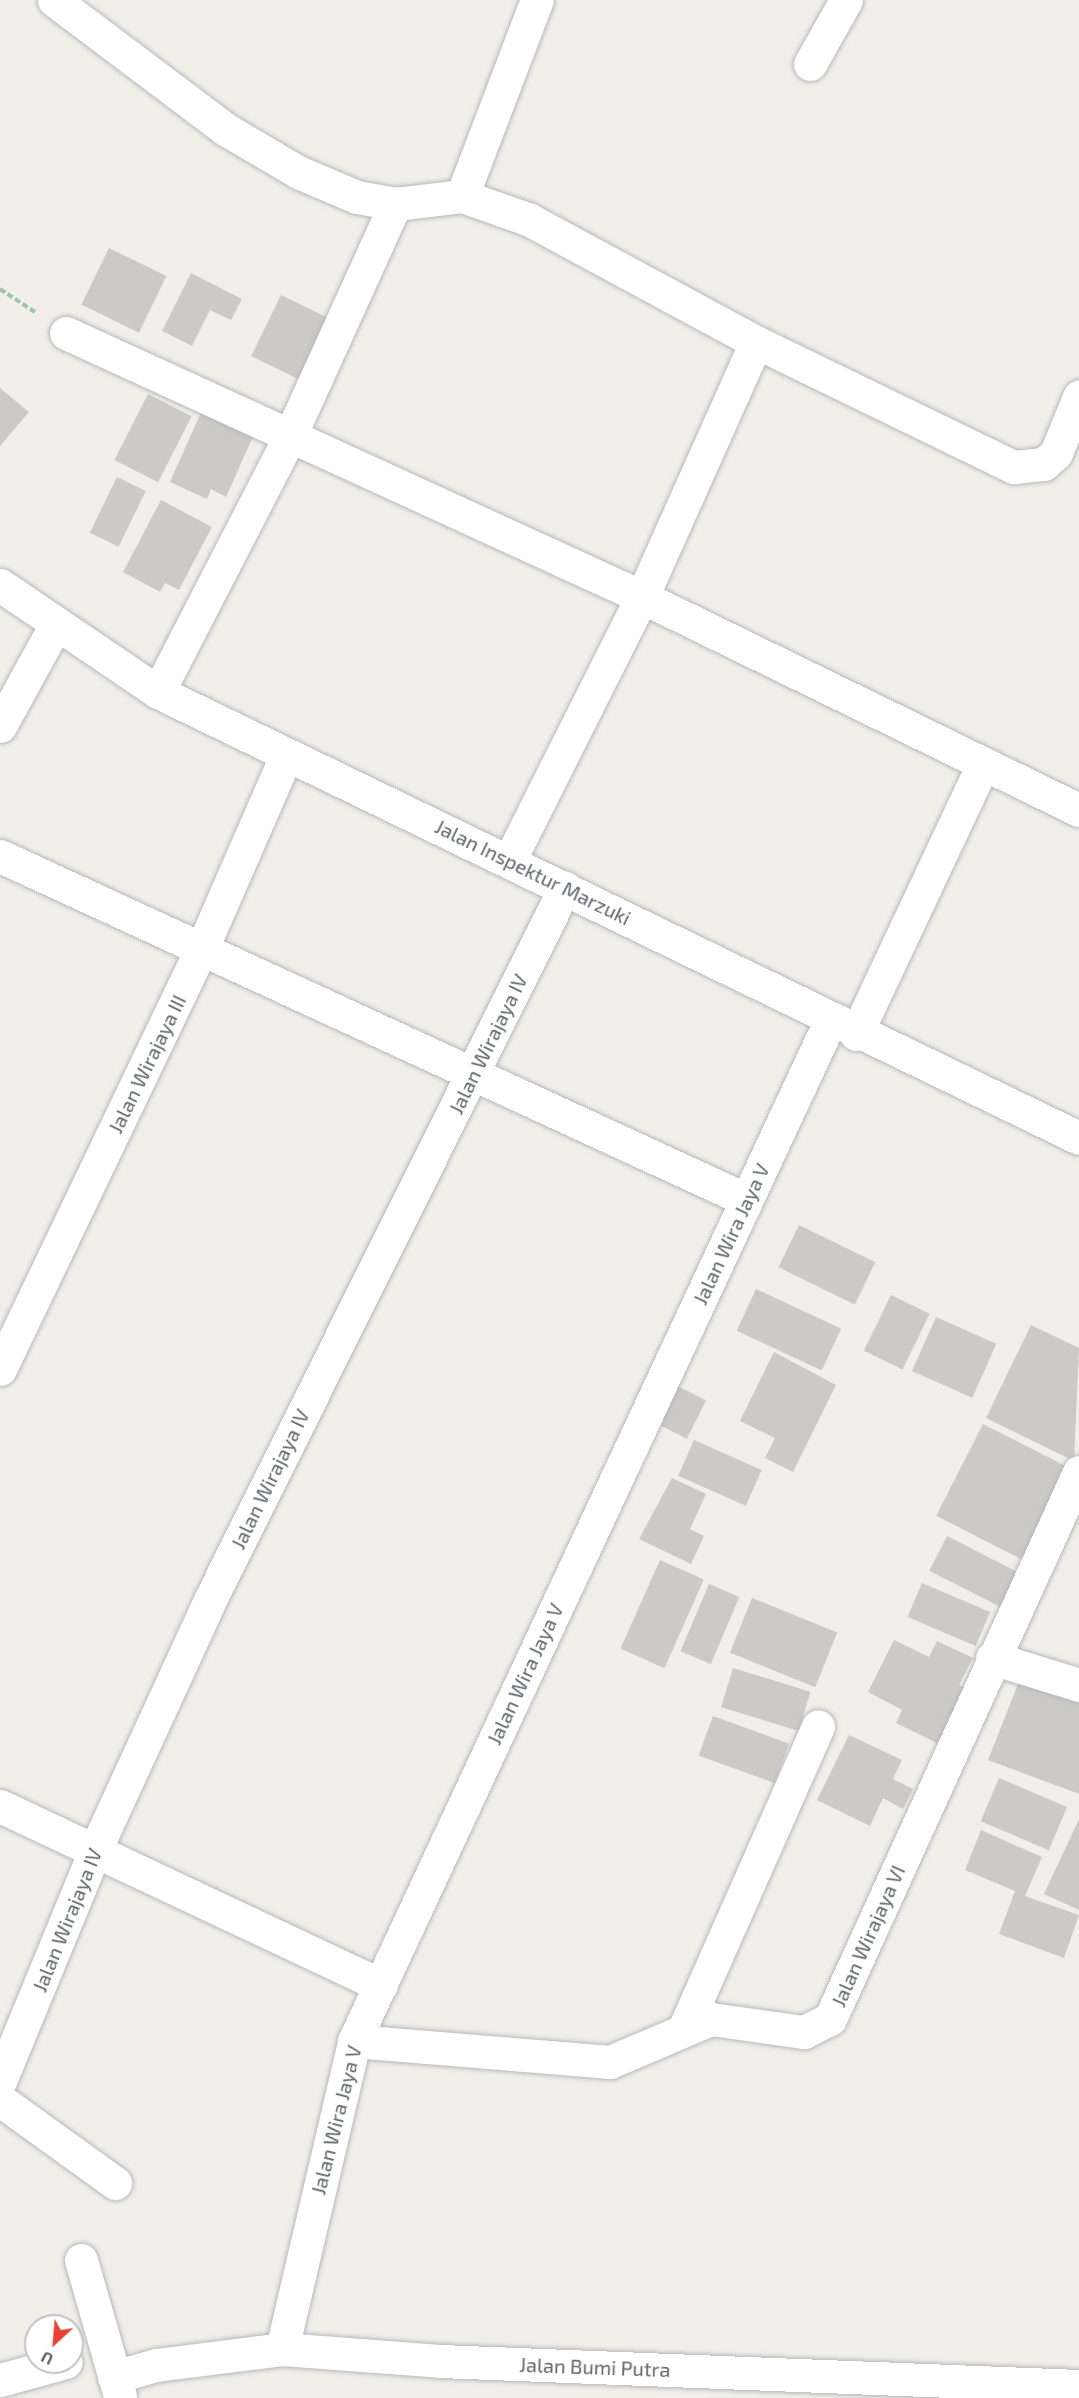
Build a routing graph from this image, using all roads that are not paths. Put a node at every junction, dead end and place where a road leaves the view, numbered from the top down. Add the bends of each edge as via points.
1 (54, 0) edge
2 (537, 0) edge
3 (846, 0) edge
4 (810, 64) dead end
5 (462, 196) junction
6 (394, 204) junction
7 (66, 333) road end
8 (756, 342) junction
9 (1079, 397) edge
10 (290, 436) junction
11 (0, 585) edge
12 (642, 597) junction
13 (55, 626) junction
14 (158, 692) junction
15 (0, 726) edge
16 (286, 756) junction
17 (982, 766) junction
18 (1079, 810) edge
19 (0, 856) edge
20 (510, 859) junction
21 (565, 887) junction
22 (203, 946) junction
23 (843, 1027) junction
24 (474, 1071) junction
25 (1079, 1138) edge
26 (747, 1200) junction
27 (0, 1369) edge
28 (1079, 1472) edge
29 (992, 1658) junction
30 (1079, 1685) edge
31 (818, 1726) dead end
32 (0, 1806) edge
33 (96, 1848) junction
34 (381, 1985) junction
35 (684, 2029) junction
36 (354, 2040) junction
37 (0, 2081) edge
38 (0, 2100) edge
39 (115, 2183) dead end
40 (81, 2260) dead end
41 (282, 2349) junction
42 (84, 2364) edge
43 (24, 2373) edge
44 (114, 2375) edge
45 (0, 2380) edge
46 (1079, 2386) edge

1 - 6 street via 225,129 298,172 357,197
2 - 5 street
3 - 4 street
5 - 6 street
5 - 8 street via 530,220
6 - 10 street
7 - 10 street
8 - 9 street via 1014,467 1044,464 1056,453
8 - 12 street
10 - 12 street
10 - 14 street
11 - 13 street, Jalan Inspektur Marzuki
12 - 17 street
12 - 20 street
13 - 14 street, Jalan Inspektur Marzuki
13 - 15 street
14 - 16 street, Jalan Inspektur Marzuki
16 - 20 street, Jalan Inspektur Marzuki
16 - 22 street, Jalan Wirajaya III
17 - 18 street
17 - 23 street, Jalan Wira Jaya V
19 - 22 street
20 - 21 street, Jalan Inspektur Marzuki
21 - 23 street, Jalan Inspektur Marzuki
21 - 24 street, Jalan Wirajaya IV
22 - 24 street
22 - 27 street, Jalan Wirajaya III
23 - 25 street, Jalan Inspektur Marzuki
23 - 26 street, Jalan Wira Jaya V
24 - 26 street
24 - 33 street, Jalan Wirajaya IV via 210,1600
26 - 34 street, Jalan Wira Jaya V
28 - 29 street, Jalan Wirajaya VI
29 - 30 street
29 - 35 street, Jalan Wirajaya VI via 830,2019 804,2032 728,2019
31 - 35 street
32 - 33 street
33 - 34 street
33 - 37 street, Jalan Wirajaya IV
34 - 36 street, Jalan Wira Jaya V
35 - 36 street, Jalan Wirajaya VI via 610,2062
36 - 41 street, Jalan Wira Jaya V
38 - 39 street
40 - 44 street
41 - 44 street, Jalan Bumi Putra via 156,2365
41 - 46 street, Jalan Bumi Putra via 440,2361
42 - 44 street, Jalan Bumi Putra
43 - 45 street

